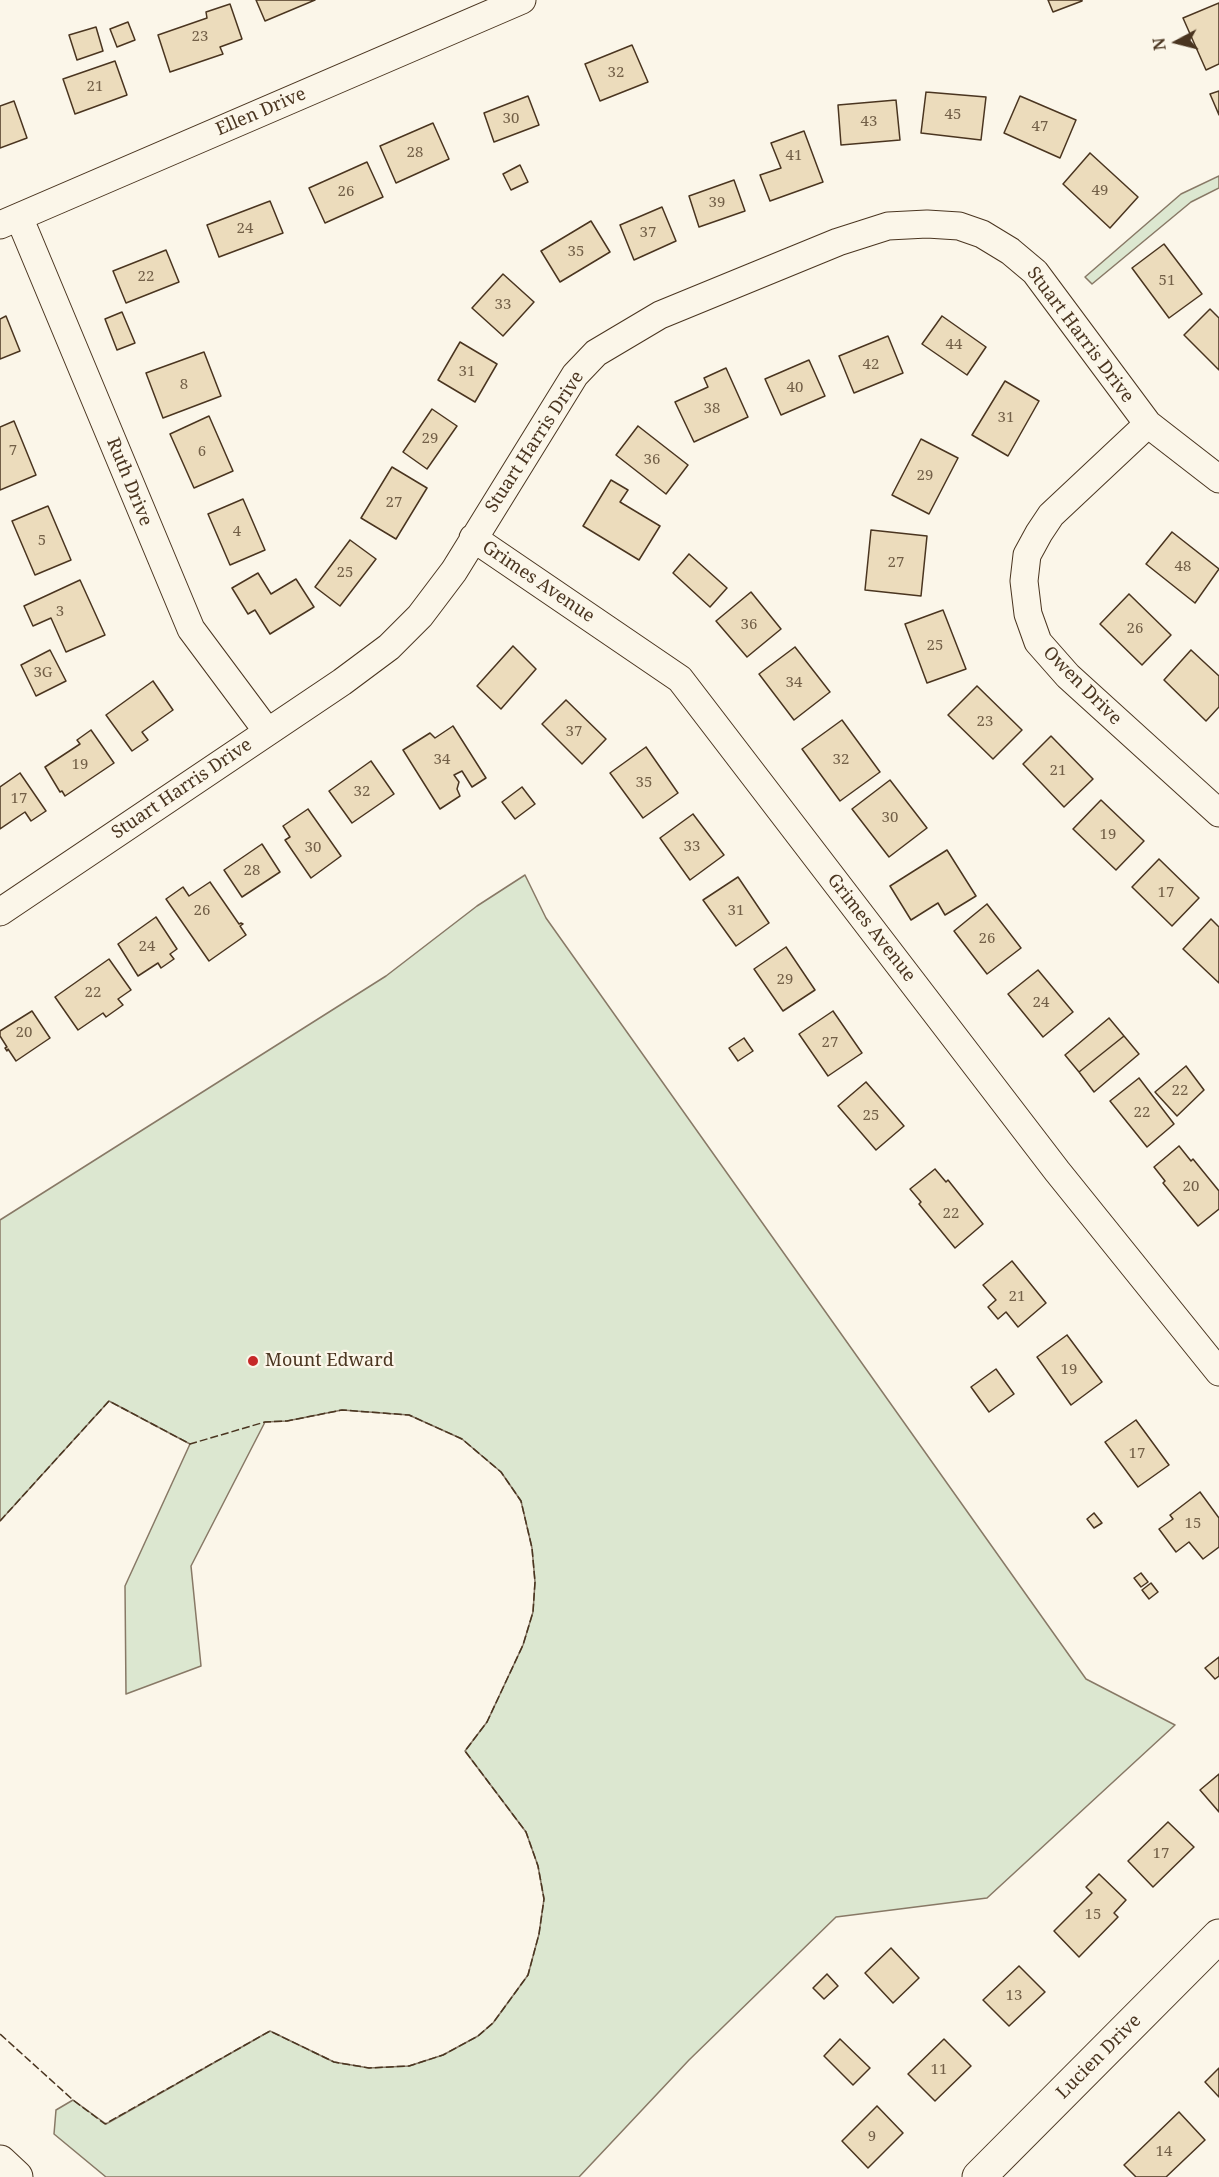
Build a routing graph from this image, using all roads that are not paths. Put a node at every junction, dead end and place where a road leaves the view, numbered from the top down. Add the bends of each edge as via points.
1 (514, 2) edge
2 (10, 221) edge
3 (1148, 424) junction
4 (1219, 478) edge
5 (473, 538) junction
6 (267, 731) junction
7 (1219, 813) edge
8 (0, 912) edge
9 (1219, 1372) edge
10 (1219, 1936) edge
11 (0, 2162) edge
12 (16, 2177) edge
13 (979, 2177) edge

1 - 2 street, Ellen Drive
2 - 6 street, Ruth Drive via 191,629
3 - 4 street, Stuart Harris Drive
3 - 5 street, Stuart Harris Drive via 1035,272 1010,250 958,226 888,226 838,242 660,315 596,353 575,375
3 - 7 street, Owen Drive via 1051,515 1039,533 1027,555 1024,581 1028,614 1038,642 1068,676
5 - 6 street, Stuart Harris Drive via 420,616 389,648
5 - 9 street, Grimes Avenue via 680,679 1057,1171
6 - 8 street, Stuart Harris Drive
10 - 13 street, Lucien Drive
11 - 12 street

